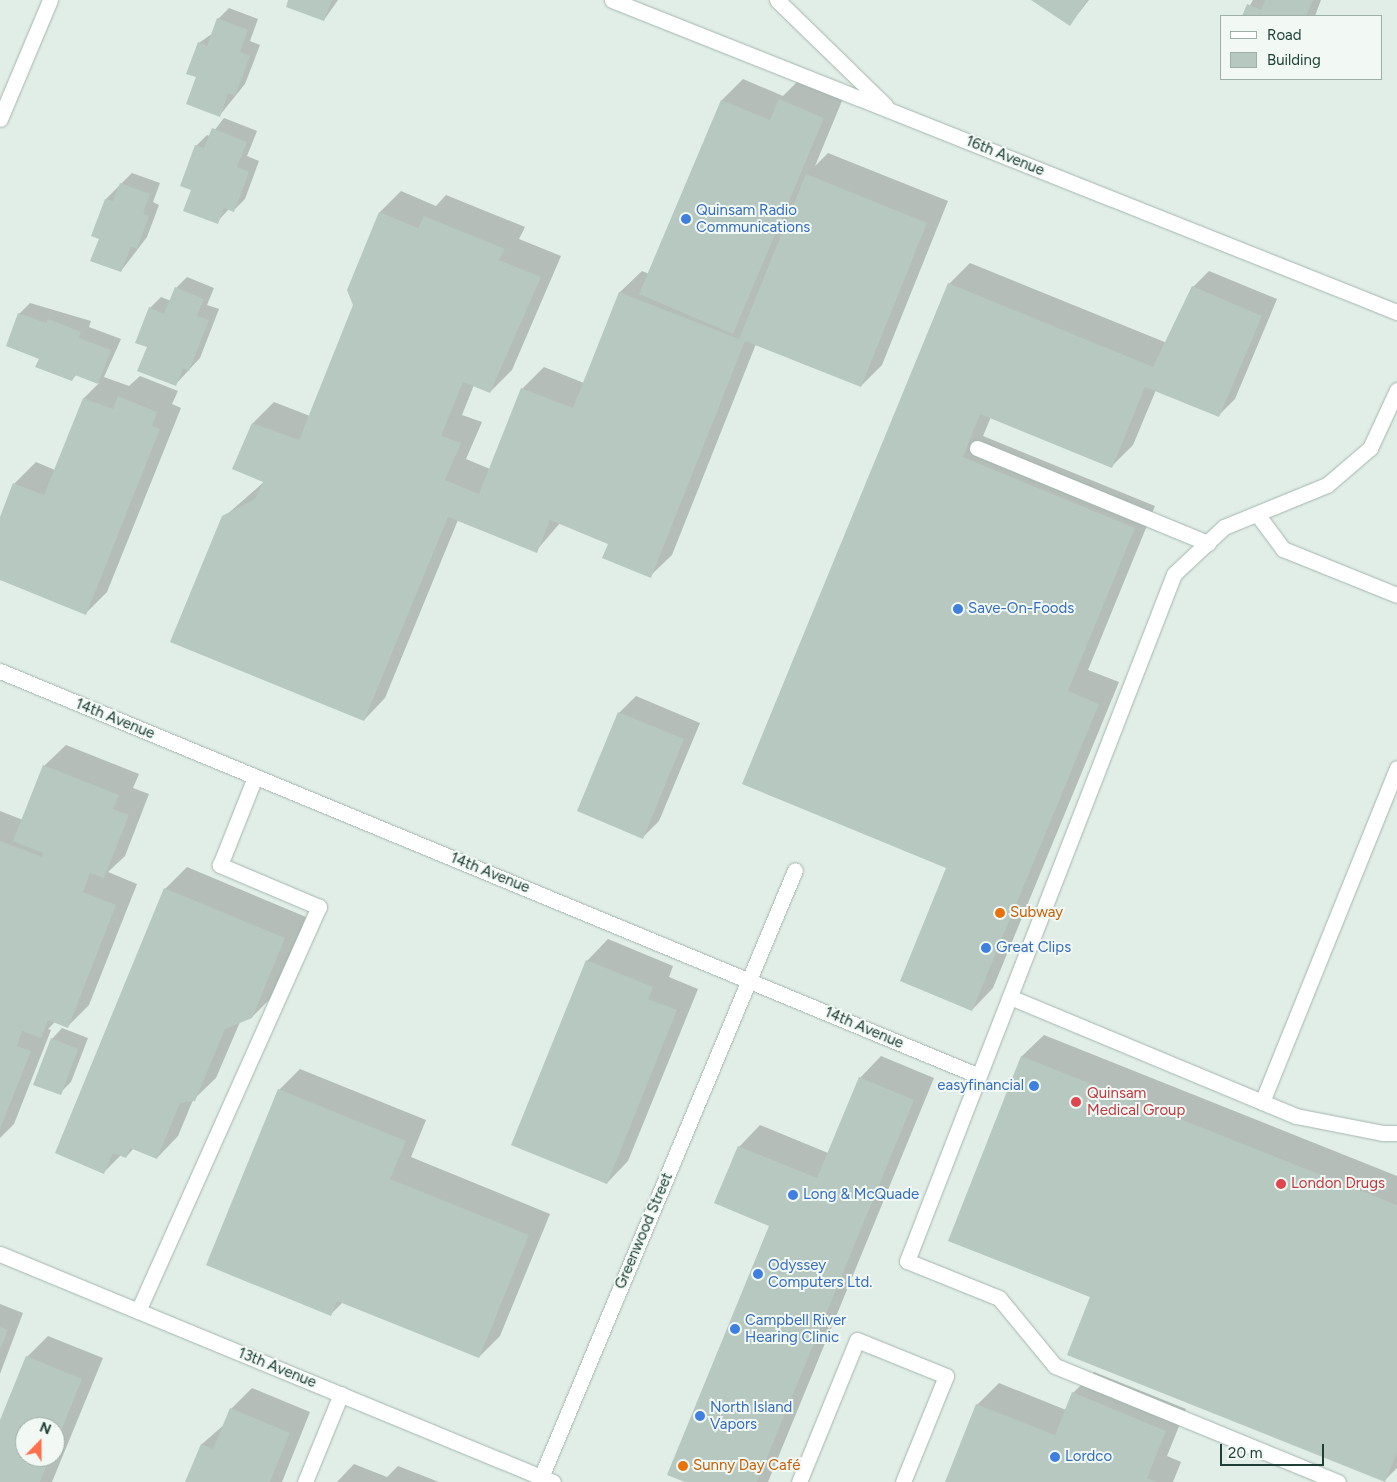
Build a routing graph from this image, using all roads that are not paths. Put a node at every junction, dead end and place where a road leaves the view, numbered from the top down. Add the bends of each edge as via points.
1 (50, 0) edge
2 (612, 0) edge
3 (777, 0) edge
4 (891, 111) junction
5 (0, 119) edge
6 (1397, 312) edge
7 (1397, 390) edge
8 (977, 448) dead end
9 (1257, 514) junction
10 (1208, 543) junction
11 (1397, 595) edge
12 (0, 671) edge
13 (1397, 768) edge
14 (255, 777) junction
15 (795, 870) dead end
16 (750, 981) junction
17 (1010, 997) junction
18 (979, 1076) junction
19 (1262, 1102) junction
20 (1397, 1133) edge
21 (0, 1254) edge
22 (138, 1311) junction
23 (341, 1394) junction
24 (544, 1480) edge
25 (305, 1482) edge
26 (799, 1482) edge
27 (903, 1482) edge
28 (1338, 1482) edge

1 - 5 street
2 - 4 street, 16th Avenue
3 - 4 street
4 - 6 street, 16th Avenue
7 - 9 street via 1370,448 1327,485
8 - 10 street
9 - 10 street via 1224,527
9 - 11 street via 1283,549
10 - 17 street via 1174,574
12 - 14 street, 14th Avenue
13 - 19 street
14 - 16 street, 14th Avenue
14 - 22 street via 220,865 319,907
15 - 16 street, Greenwood Street
16 - 18 street, 14th Avenue
16 - 24 street, Greenwood Street
17 - 18 street
17 - 19 street
18 - 28 street via 907,1261 999,1298 1055,1366
19 - 20 street via 1296,1116
21 - 22 street, 13th Avenue
22 - 23 street, 13th Avenue
23 - 24 street, 13th Avenue
23 - 25 street
26 - 27 street via 857,1340 946,1376

